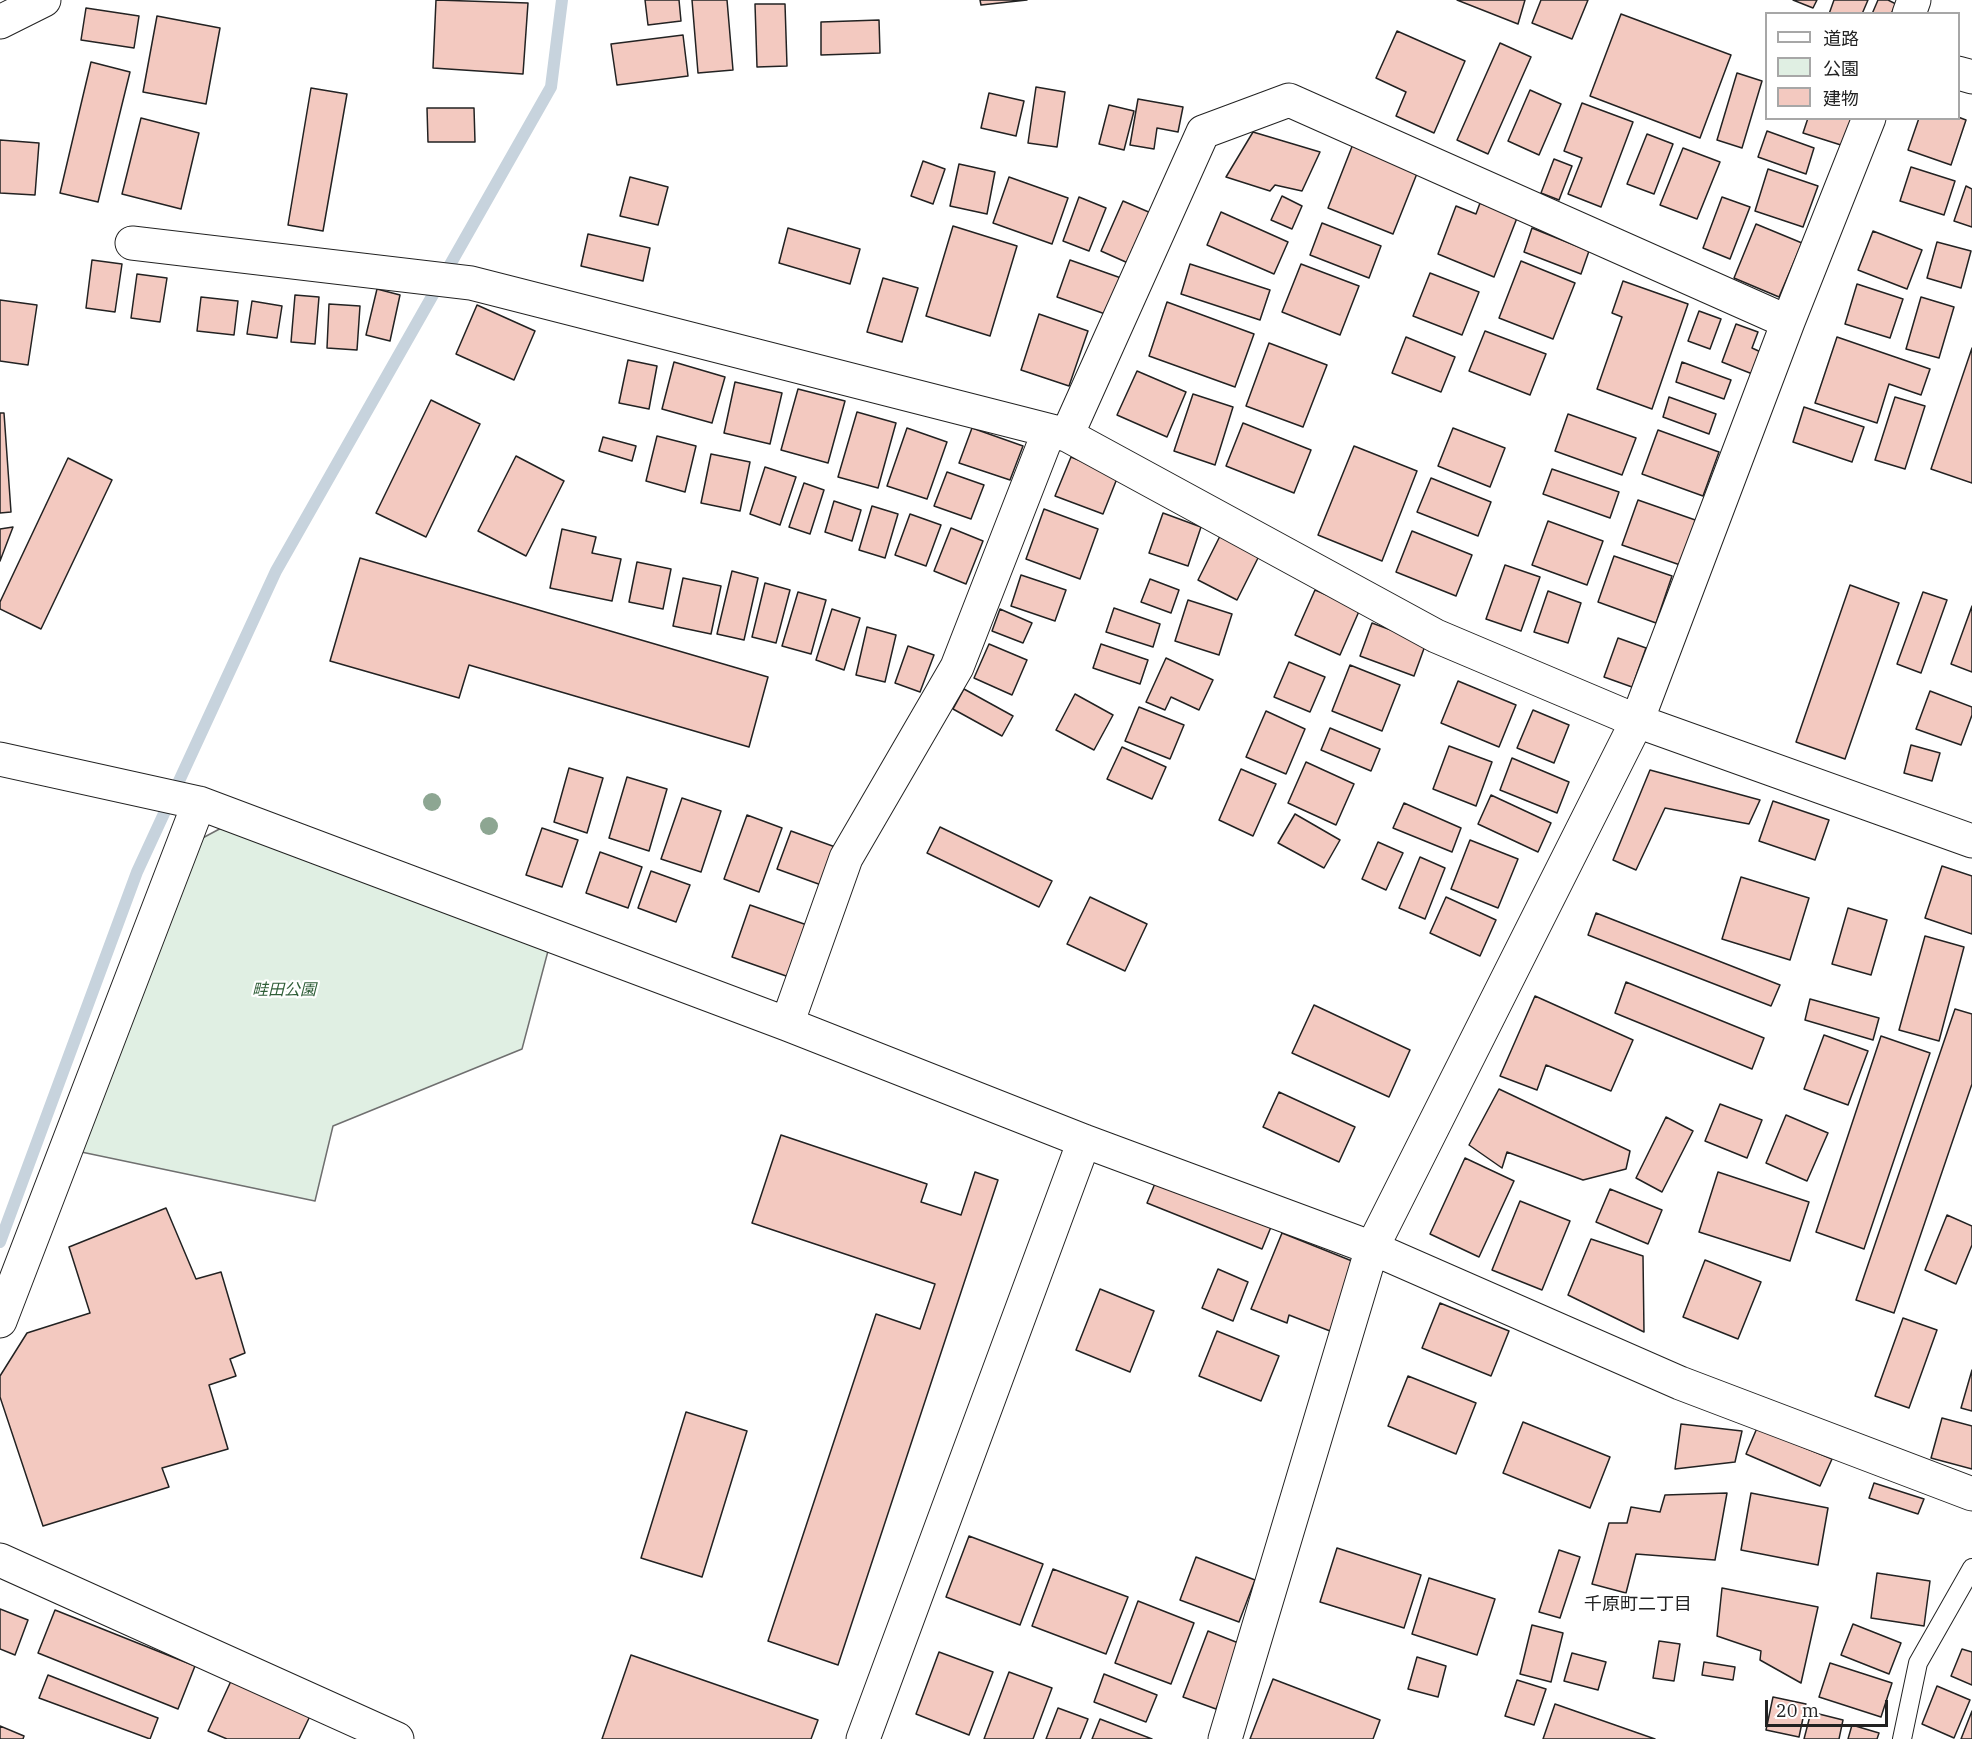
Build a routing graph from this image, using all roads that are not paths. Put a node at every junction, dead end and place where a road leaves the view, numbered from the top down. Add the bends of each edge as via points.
1 (44, 0) edge
2 (0, 22) edge
3 (1868, 120) edge
4 (132, 243) dead end
5 (1788, 322) junction
6 (1058, 433) junction
7 (1637, 721) junction
8 (0, 759) edge
9 (200, 803) junction
10 (1972, 841) edge
11 (787, 1024) junction
12 (1084, 1141) junction
13 (1372, 1248) junction
14 (0, 1322) edge
15 (1972, 1494) edge
16 (0, 1560) edge
17 (1972, 1568) edge
18 (397, 1739) edge
19 (863, 1739) edge
20 (1226, 1739) edge
21 (1902, 1739) edge

1 - 2 street
3 - 5 street
4 - 6 street via 471,283
5 - 6 street via 1289,100 1203,132
5 - 7 street
6 - 7 street via 1436,636
6 - 11 street via 957,667 846,858
7 - 10 street
7 - 13 street
8 - 9 street
9 - 11 street
9 - 14 street
11 - 12 street
12 - 13 street
12 - 19 street
13 - 15 street via 1680,1383
13 - 20 street
16 - 18 street
17 - 21 lane via 1918,1663

